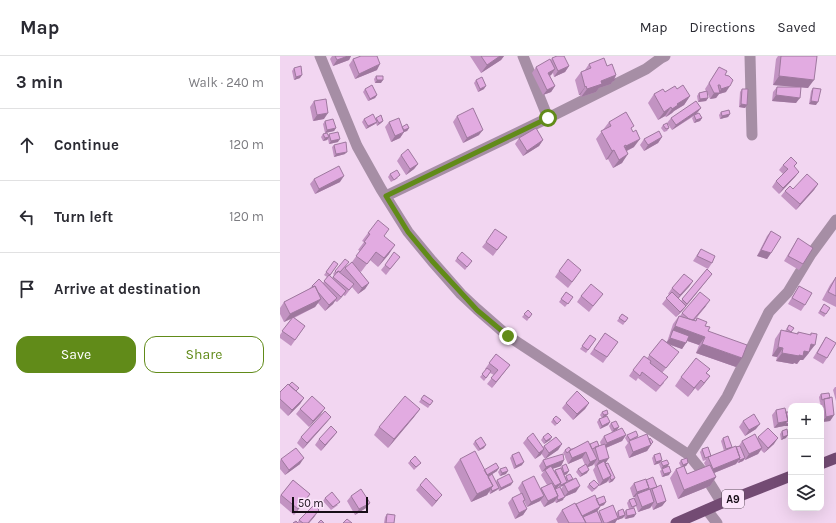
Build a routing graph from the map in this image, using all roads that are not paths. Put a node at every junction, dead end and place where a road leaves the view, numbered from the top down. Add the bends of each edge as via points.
1 (523, 56) edge
2 (665, 56) edge
3 (750, 56) edge
4 (323, 57) edge
5 (548, 118) junction
6 (752, 135) dead end
7 (386, 196) junction
8 (836, 220) edge
9 (689, 455) junction
10 (788, 477) edge
11 (722, 503) junction
12 (707, 510) junction
13 (676, 523) edge
14 (717, 523) edge

1 - 5 street
2 - 5 street
3 - 6 street
4 - 7 street via 357,146
5 - 7 street
7 - 9 street via 408,232 477,310 508,336
8 - 9 street via 788,292 769,312 728,397
9 - 11 street via 702,470
10 - 11 main road, A9
11 - 12 main road, A9
12 - 13 main road, A9
12 - 14 street

